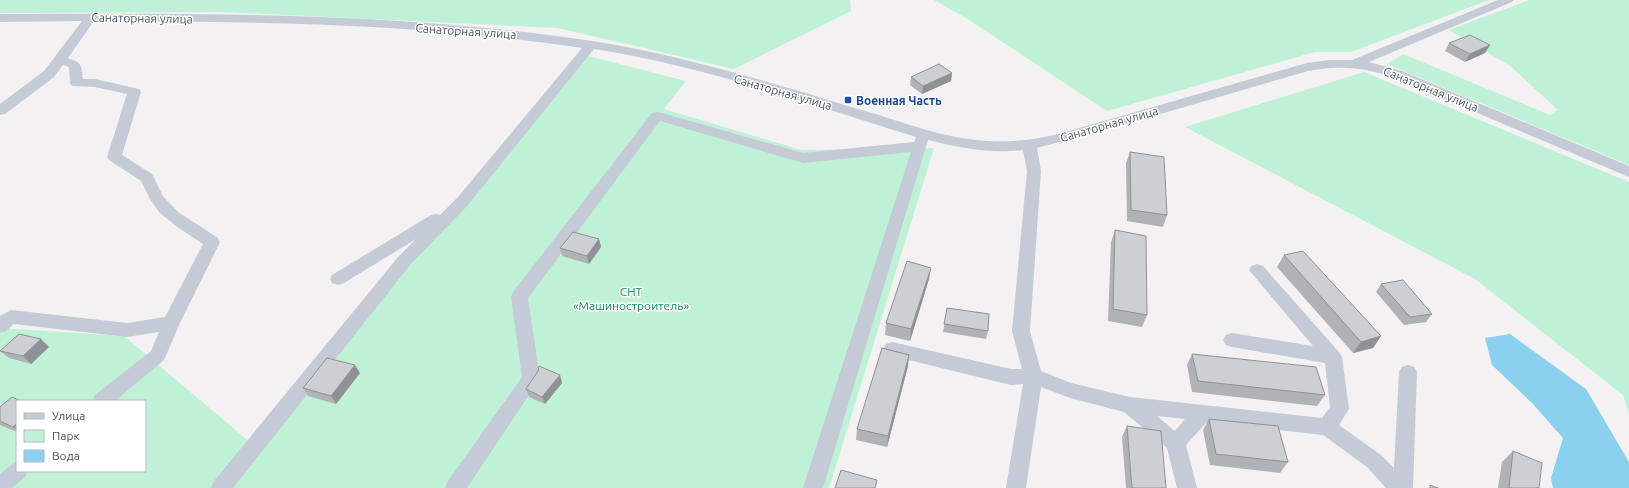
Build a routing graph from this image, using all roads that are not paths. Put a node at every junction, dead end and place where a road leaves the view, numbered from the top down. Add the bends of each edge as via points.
1 (1508, 0) edge
2 (91, 17) junction
3 (0, 18) edge
4 (590, 45) junction
5 (61, 59) junction
6 (1356, 63) junction
7 (0, 111) edge
8 (921, 140) junction
9 (1029, 145) junction
10 (1629, 172) edge
11 (462, 201) junction
12 (1257, 270) dead end
13 (338, 279) dead end
14 (4, 320) edge
15 (171, 323) junction
16 (1232, 340) dead end
17 (892, 349) edge
18 (1333, 357) junction
19 (1408, 372) dead end
20 (1033, 376) junction
21 (103, 400) edge
22 (1130, 406) junction
23 (1203, 413) junction
24 (1327, 427) junction
25 (1176, 443) junction
26 (17, 472) edge
27 (0, 486) edge
28 (221, 488) edge
29 (455, 488) edge
30 (813, 488) edge
31 (1016, 488) edge
32 (1187, 488) edge
33 (1399, 488) edge
34 (1403, 488) edge

1 - 6 street
2 - 3 street, Санаторная улица
2 - 4 street, Санаторная улица via 220,18 364,24 493,32
2 - 5 street
4 - 8 street, Санаторная улица via 643,55 750,82
4 - 11 street
5 - 7 street via 49,74
5 - 15 street via 75,65 77,82 95,83 134,92 114,158 147,178 151,192 164,209 212,242
6 - 9 street, Санаторная улица via 1327,63 1307,67
6 - 10 street, Санаторная улица via 1397,74
8 - 9 street, Санаторная улица via 983,147
8 - 29 street via 803,158 657,116 519,298 531,378
8 - 30 street
9 - 20 street via 1034,171 1021,331
11 - 13 street
11 - 28 street via 405,260
12 - 18 street
14 - 15 street via 127,330
15 - 21 street via 158,355
16 - 18 street
17 - 20 street via 1011,377
18 - 24 street via 1340,408
19 - 34 street
20 - 22 street via 1070,390
20 - 31 street
22 - 23 street
22 - 25 street
23 - 24 street
23 - 25 street
24 - 33 street via 1374,461
25 - 32 street
26 - 27 street

